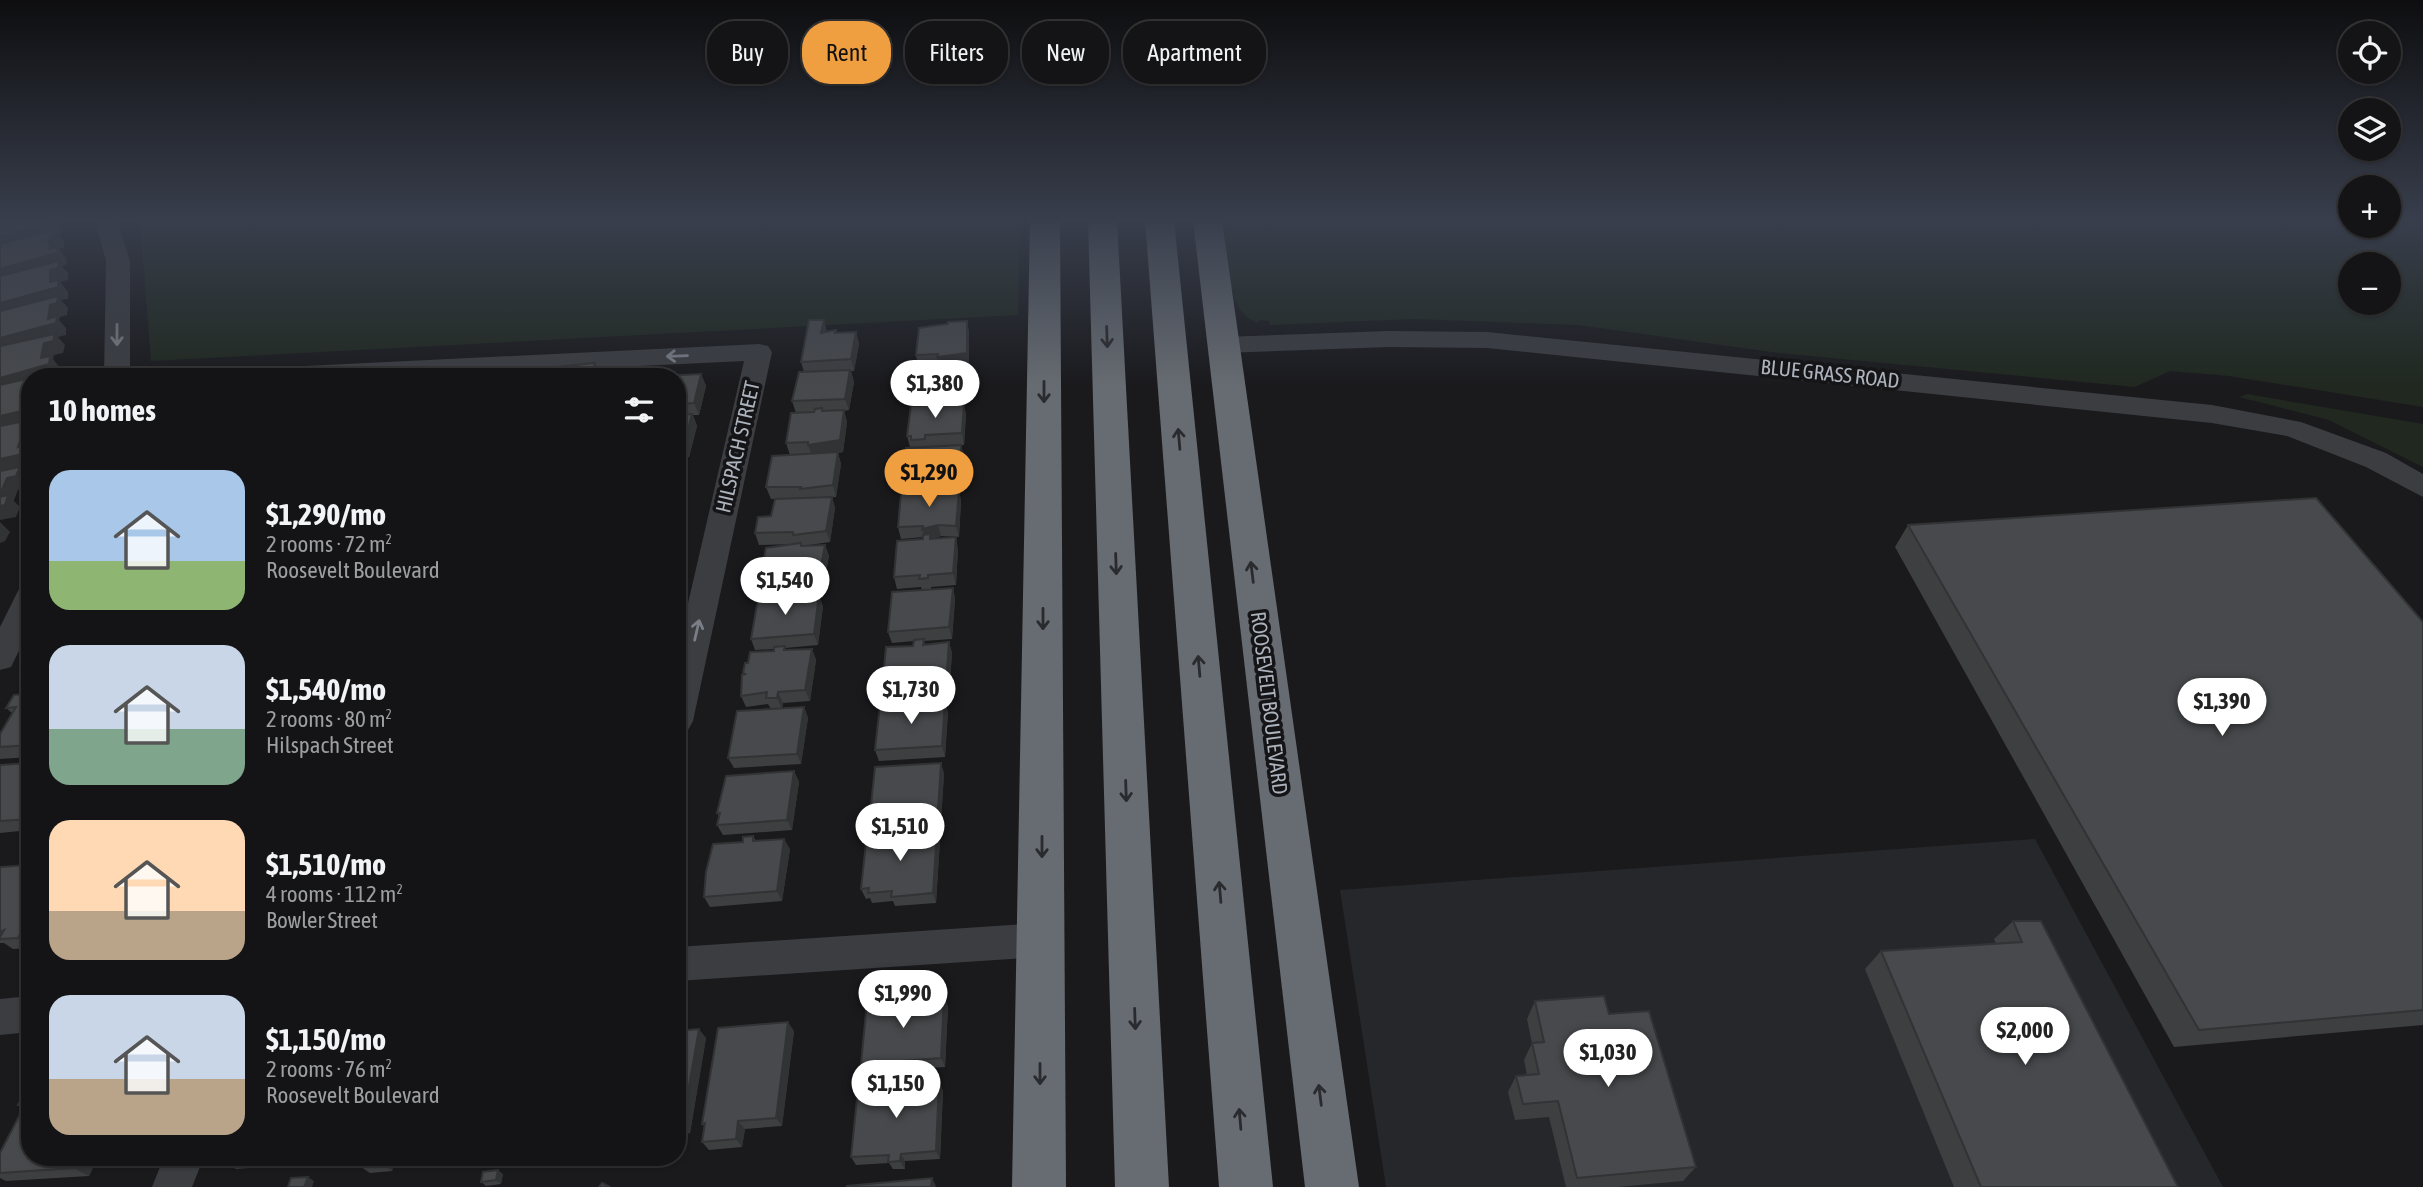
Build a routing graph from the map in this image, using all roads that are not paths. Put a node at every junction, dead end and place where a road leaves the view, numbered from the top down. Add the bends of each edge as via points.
1 (118, 275) edge
2 (1045, 275) edge
3 (1104, 275) edge
4 (1164, 275) edge
5 (1214, 275) edge
6 (1223, 345) junction
7 (117, 368) edge
8 (533, 368) edge
9 (2423, 487) edge
10 (21, 615) edge
11 (0, 658) edge
12 (686, 680) edge
13 (1041, 940) junction
14 (686, 963) edge
15 (21, 1015) edge
16 (0, 1017) edge
17 (180, 1166) edge
18 (1326, 1171) edge
19 (172, 1187) edge
20 (1040, 1187) edge
21 (1142, 1187) edge
22 (1246, 1187) edge

1 -> 7 street
2 -> 13 highway
3 -> 21 highway
22 -> 4 highway
5 - 6 highway, ROOSEVELT BOULEVARD
6 - 9 street, BLUE GRASS ROAD via 1487,340 2212,414 2292,428 2376,460
18 -> 6 highway, ROOSEVELT BOULEVARD
12 -> 8 street, HILSPACH STREET via 759,352
10 - 11 street
13 - 14 street
13 -> 20 highway
15 - 16 street
17 - 19 street

